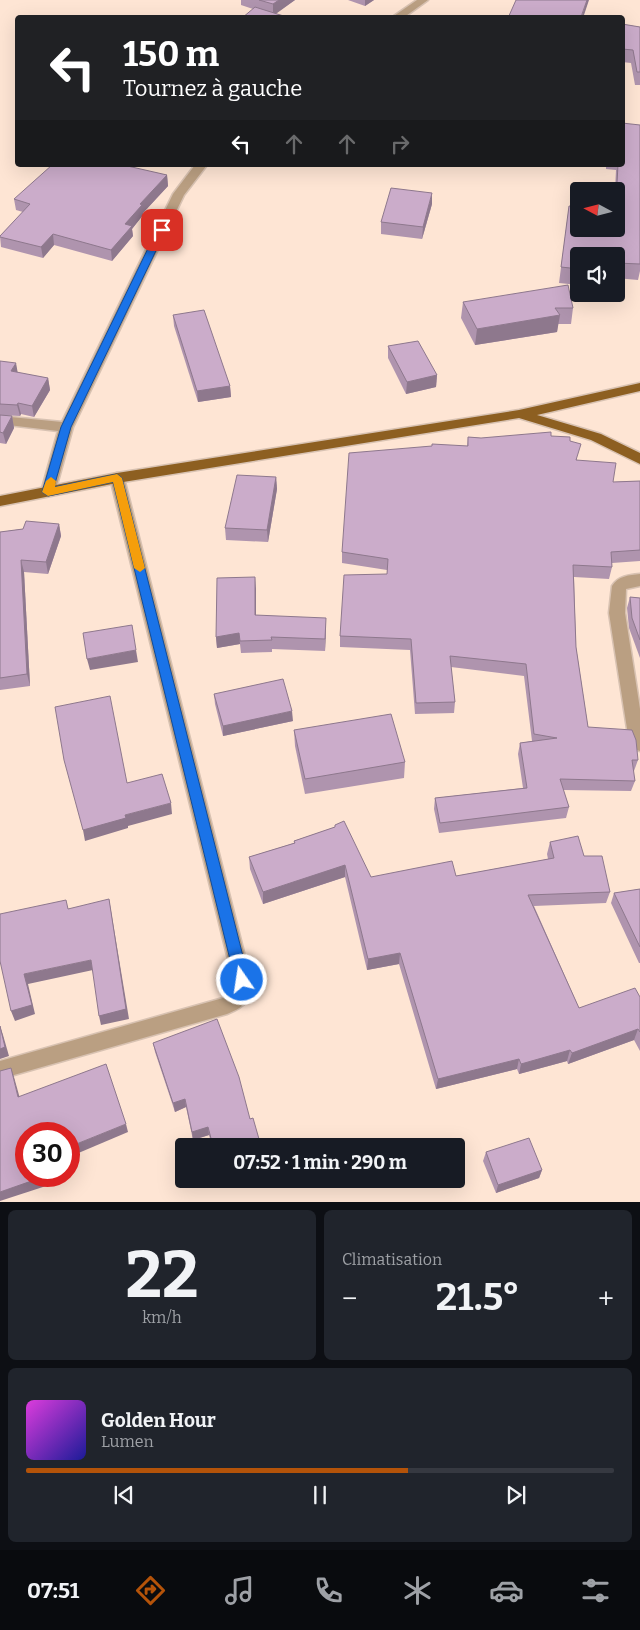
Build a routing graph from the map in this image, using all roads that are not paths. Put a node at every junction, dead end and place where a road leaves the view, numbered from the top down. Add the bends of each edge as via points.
1 (424, 0) edge
2 (401, 15) edge
3 (199, 167) edge
4 (640, 387) edge
5 (519, 414) junction
6 (0, 420) edge
7 (66, 427) junction
8 (640, 459) edge
9 (117, 478) junction
10 (48, 492) junction
11 (0, 501) edge
12 (640, 580) edge
13 (640, 744) edge
14 (0, 1070) edge

1 - 2 street
3 - 7 street via 179,194
4 - 5 main road
5 - 8 main road via 596,437
5 - 9 main road
6 - 7 street
7 - 10 street
9 - 10 main road
9 - 14 street via 242,980 240,997 227,1005
10 - 11 main road
12 - 13 street via 626,581 619,586 617,613

